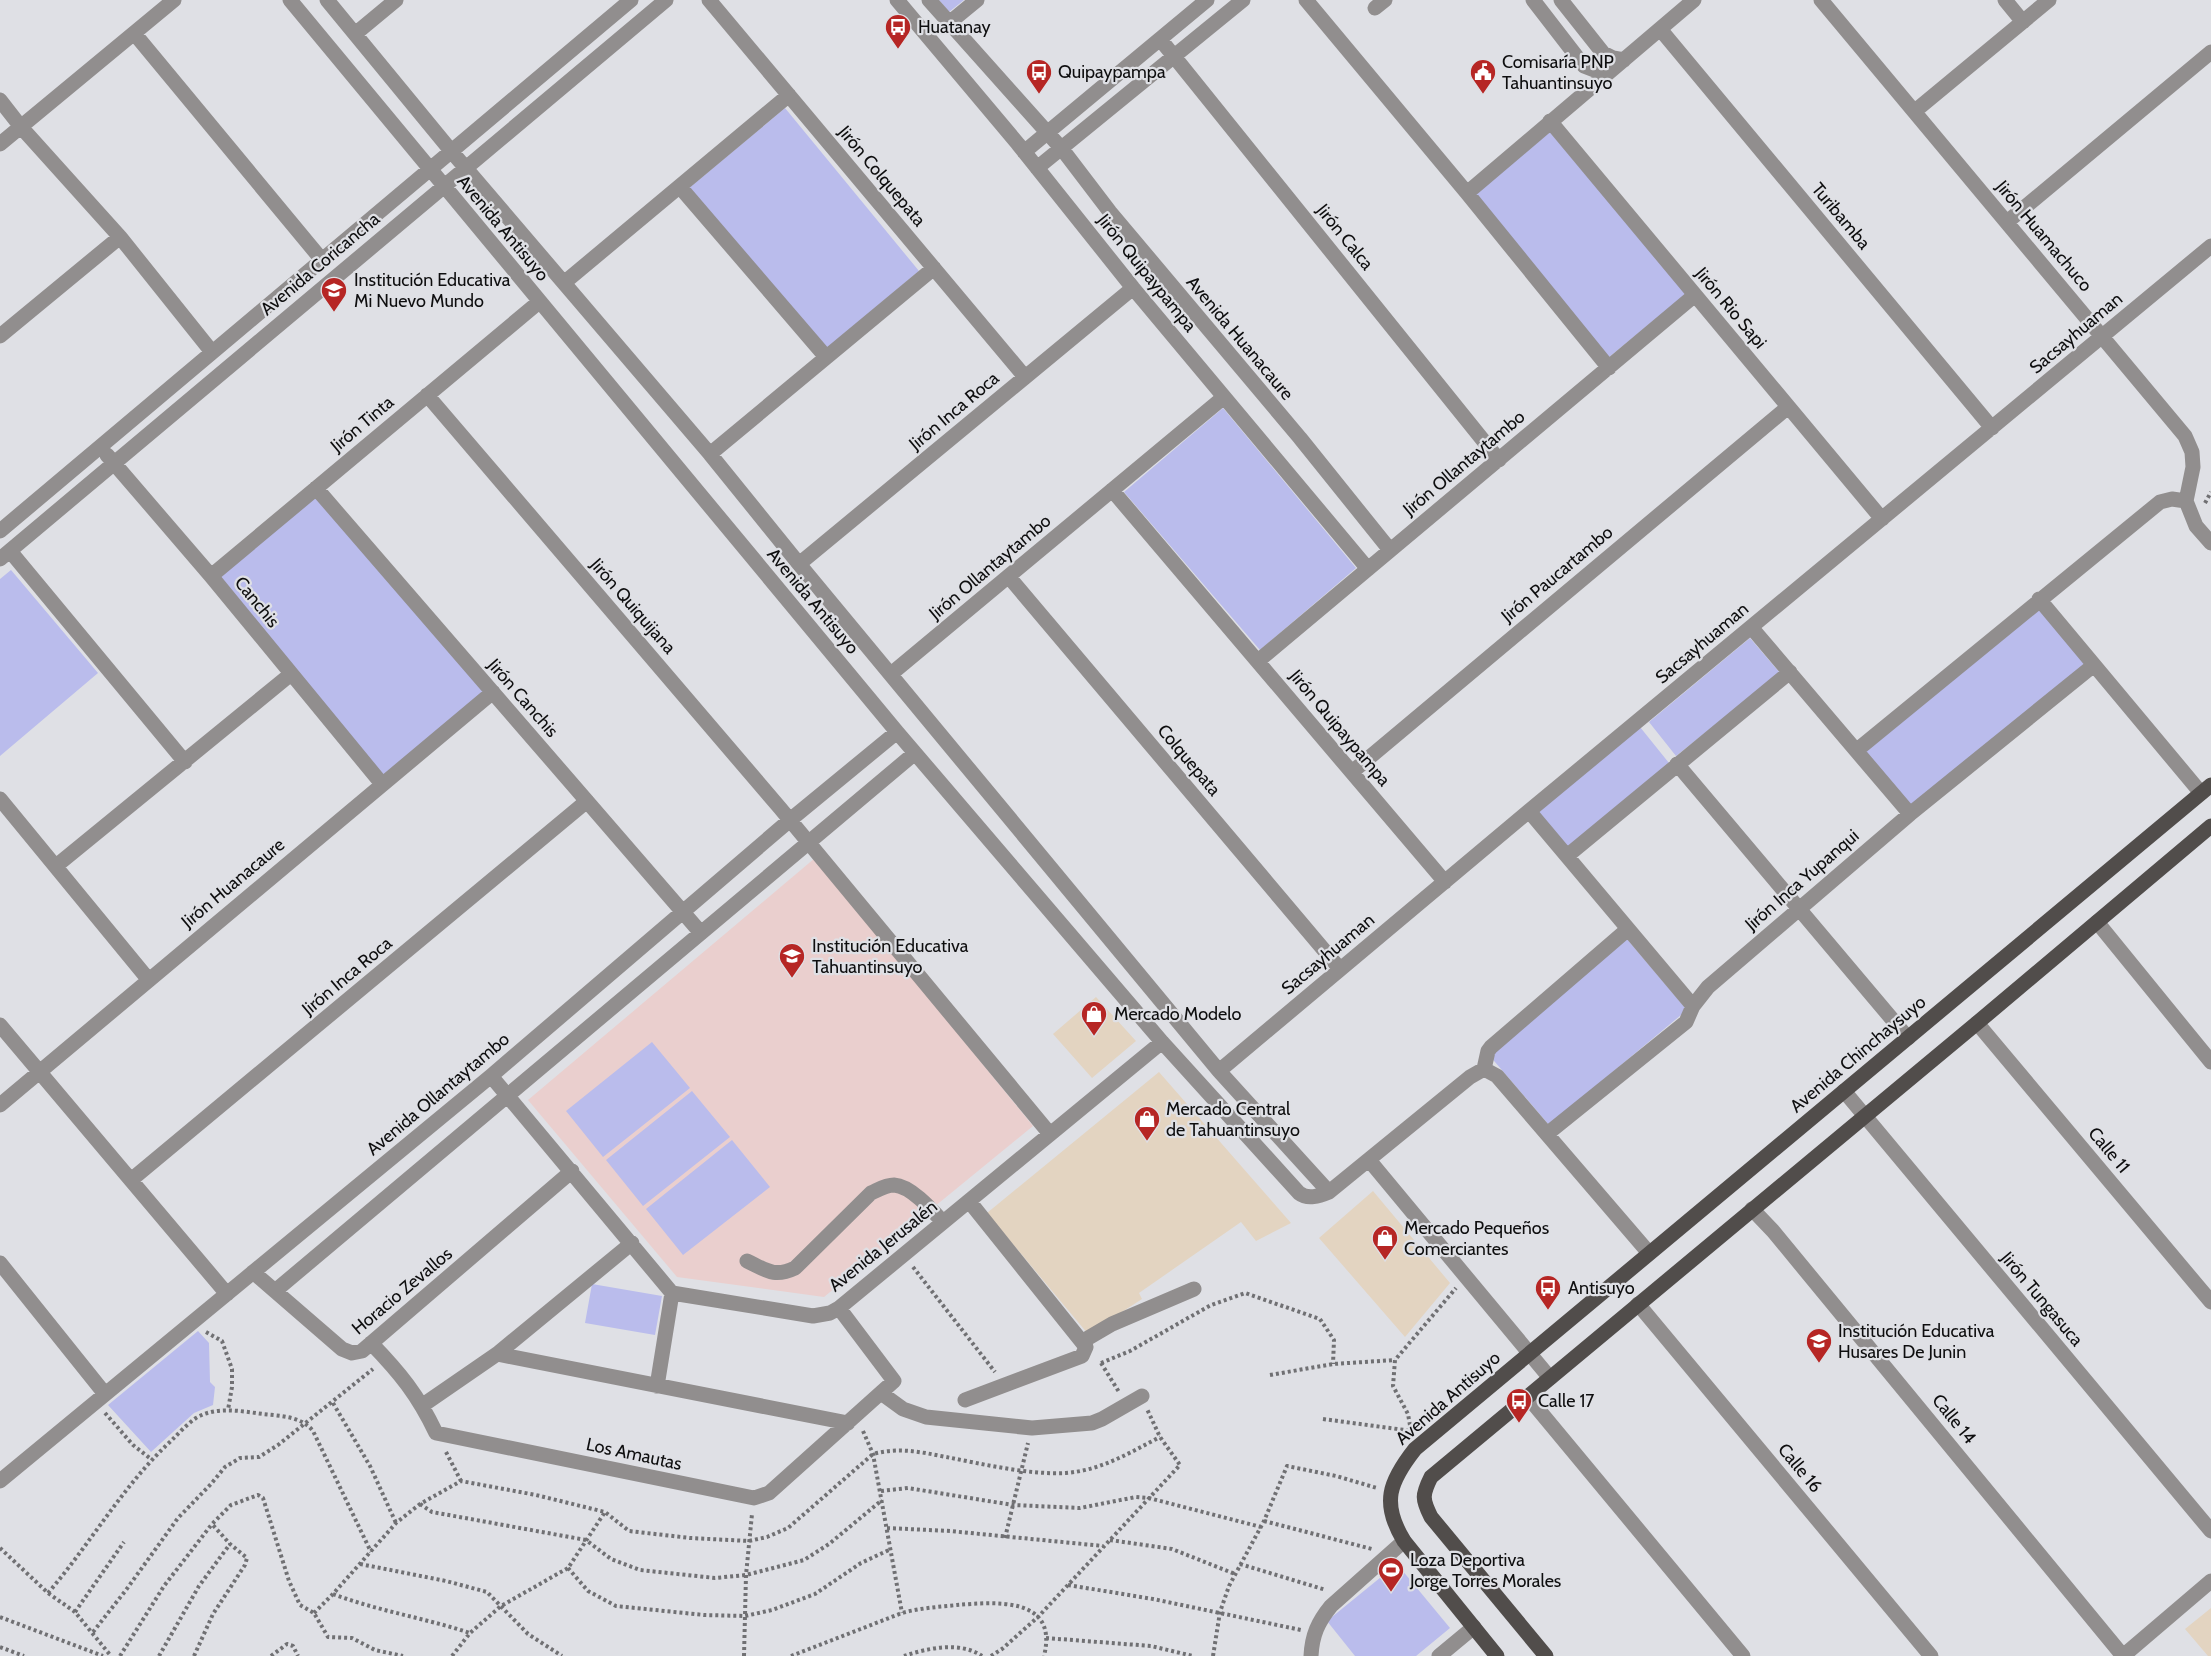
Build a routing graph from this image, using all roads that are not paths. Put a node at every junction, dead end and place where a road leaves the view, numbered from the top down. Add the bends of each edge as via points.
1 (174, 0) edge
2 (290, 0) edge
3 (327, 0) edge
4 (396, 0) edge
5 (631, 0) edge
6 (666, 0) edge
7 (709, 0) edge
8 (897, 0) edge
9 (929, 0) edge
10 (977, 0) edge
11 (1207, 0) edge
12 (1243, 0) edge
13 (1306, 0) edge
14 (1533, 0) edge
15 (1561, 0) edge
16 (1694, 0) edge
17 (1821, 0) edge
18 (2004, 0) edge
19 (2049, 0) edge
20 (2022, 22) junction
21 (949, 24) junction
22 (1660, 29) junction
23 (134, 33) junction
24 (355, 34) junction
25 (1160, 39) junction
26 (2211, 52) edge
27 (1175, 57) junction
28 (1623, 60) junction
29 (1608, 72) junction
30 (789, 95) junction
31 (0, 100) edge
32 (1915, 111) junction
33 (1550, 121) junction
34 (21, 126) junction
35 (1047, 133) junction
36 (0, 144) edge
37 (1062, 149) junction
38 (452, 152) junction
39 (1024, 152) junction
40 (465, 167) junction
41 (1037, 168) junction
42 (430, 171) junction
43 (443, 187) junction
44 (680, 187) junction
45 (1467, 192) junction
46 (2007, 222) junction
47 (120, 237) junction
48 (2211, 246) edge
49 (322, 260) junction
50 (934, 268) junction
51 (565, 282) junction
52 (1133, 288) junction
53 (1695, 296) junction
54 (538, 302) junction
55 (0, 336) edge
56 (2103, 337) junction
57 (212, 352) junction
58 (826, 357) junction
59 (1609, 368) junction
60 (1025, 377) junction
61 (427, 395) junction
62 (1224, 397) junction
63 (1788, 406) junction
64 (1992, 428) junction
65 (100, 446) junction
66 (710, 454) junction
67 (1499, 460) junction
68 (113, 462) junction
69 (316, 488) junction
70 (1112, 490) junction
71 (2186, 501) junction
72 (1882, 519) junction
73 (0, 531) edge
74 (2211, 543) edge
75 (1390, 550) junction
76 (5, 555) edge
77 (799, 564) junction
78 (1368, 569) junction
79 (211, 576) junction
80 (1009, 577) junction
81 (2039, 599) junction
82 (1751, 627) junction
83 (1258, 661) junction
84 (2094, 664) junction
85 (1790, 672) junction
86 (291, 674) junction
87 (891, 674) junction
88 (493, 692) junction
89 (897, 732) junction
90 (1857, 750) junction
91 (915, 753) junction
92 (185, 762) junction
93 (1677, 764) junction
94 (1352, 772) junction
95 (382, 784) junction
96 (2206, 789) edge
97 (0, 799) edge
98 (587, 801) junction
99 (1529, 811) junction
100 (1910, 814) junction
101 (790, 820) junction
102 (2209, 833) edge
103 (809, 843) junction
104 (1567, 856) junction
105 (56, 866) junction
106 (1445, 882) junction
107 (1799, 908) junction
108 (684, 912) junction
109 (2097, 922) junction
110 (1628, 929) junction
111 (701, 933) junction
112 (1340, 969) junction
113 (148, 979) junction
114 (1693, 1006) junction
115 (1977, 1023) junction
116 (0, 1025) edge
117 (1908, 1038) junction
118 (1162, 1042) junction
119 (2211, 1062) edge
120 (1484, 1069) junction
121 (1219, 1071) junction
122 (40, 1072) junction
123 (491, 1076) junction
124 (1844, 1091) junction
125 (508, 1095) junction
126 (0, 1105) edge
127 (1864, 1116) junction
128 (1050, 1134) junction
129 (1547, 1134) junction
130 (1369, 1160) junction
131 (572, 1171) junction
132 (131, 1180) junction
133 (1329, 1192) junction
134 (969, 1201) junction
135 (1752, 1209) junction
136 (943, 1222) junction
137 (632, 1243) junction
138 (1649, 1253) junction
139 (747, 1261) dead end
140 (0, 1263) edge
141 (253, 1272) junction
142 (6, 1282) edge
143 (1194, 1289) dead end
144 (275, 1291) junction
145 (672, 1293) junction
146 (227, 1294) junction
147 (2211, 1302) edge
148 (1638, 1304) junction
149 (839, 1308) junction
150 (371, 1344) junction
151 (1084, 1350) junction
152 (1530, 1353) junction
153 (497, 1354) junction
154 (1550, 1378) junction
155 (657, 1386) junction
156 (881, 1393) junction
157 (1142, 1396) road end
158 (1528, 1396) junction
159 (100, 1398) junction
160 (965, 1401) dead end
161 (423, 1405) junction
162 (848, 1423) junction
163 (0, 1481) edge
164 (2211, 1532) edge
165 (1404, 1541) junction
166 (2211, 1581) edge
167 (1474, 1627) junction
168 (1311, 1656) edge
169 (1439, 1656) edge
170 (1497, 1656) edge
171 (1546, 1656) edge
172 (1743, 1656) edge
173 (1931, 1656) edge
174 (2123, 1656) edge

1 - 23 street
2 - 42 street, Avenida Antisuyo
3 - 24 street, Avenida Antisuyo
4 - 24 street
5 - 38 street, Avenida Coricancha
6 - 40 street, Avenida Coricancha
7 - 30 street, Jirón Colquepata
8 - 39 street, Jirón Quipaypampa
9 - 21 street
10 - 21 street
11 - 25 street
12 - 27 street
13 - 45 street
14 - 29 street via 1584,66
15 - 28 street via 1604,53
16 - 22 street
17 - 32 street, Jirón Huamachuco
18 - 20 street
19 - 20 street
20 - 32 street
21 - 35 street
22 - 28 street
22 - 64 street, Turibamba
23 - 34 street
23 - 49 street
24 - 38 street, Avenida Antisuyo
25 - 27 street, Jirón Calca
25 - 35 street
26 - 46 street
27 - 37 street
27 - 67 street, Jirón Calca
28 - 29 street
29 - 33 street
30 - 44 street
30 - 50 street, Jirón Colquepata
31 - 34 street
32 - 46 street, Jirón Huamachuco
33 - 45 street
33 - 53 street, Jirón Rio Sapi
34 - 36 street
34 - 47 street
35 - 37 street, Avenida Huanacaure
35 - 39 street
37 - 41 street
37 - 75 street, Avenida Huanacaure
38 - 40 street, Avenida Antisuyo
38 - 42 street, Avenida Coricancha
39 - 41 street, Jirón Quipaypampa
40 - 43 street, Avenida Coricancha
40 - 51 street, Avenida Antisuyo
41 - 52 street, Jirón Quipaypampa
42 - 43 street, Avenida Antisuyo
42 - 49 street, Avenida Coricancha
43 - 54 street, Avenida Antisuyo
43 - 68 street, Avenida Coricancha
44 - 51 street
44 - 58 street
45 - 59 street
46 - 56 street, Jirón Huamachuco
47 - 55 street
47 - 57 street
48 - 56 street, Sacsayhuaman
49 - 57 street, Avenida Coricancha
50 - 58 street
50 - 60 street, Jirón Colquepata
51 - 66 street, Avenida Antisuyo
52 - 60 street, Jirón Inca Roca
52 - 62 street, Jirón Quipaypampa
53 - 59 street, Jirón Ollantaytambo
53 - 63 street, Jirón Rio Sapi
54 - 61 street, Jirón Tinta
54 - 89 street, Avenida Antisuyo
56 - 64 street, Sacsayhuaman
56 - 71 street, Jirón Huamachuco via 2185,435 2193,467
57 - 65 street, Avenida Coricancha
58 - 66 street
59 - 67 street, Jirón Ollantaytambo
60 - 77 street, Jirón Inca Roca
61 - 69 street, Jirón Tinta
61 - 101 street, Jirón Quiquijana
62 - 70 street, Jirón Ollantaytambo
62 - 78 street, Jirón Quipaypampa
63 - 72 street, Jirón Rio Sapi
63 - 94 street, Jirón Paucartambo
64 - 72 street, Sacsayhuaman
65 - 68 street, Canchis
65 - 73 street, Avenida Coricancha
66 - 77 street, Avenida Antisuyo
67 - 75 street, Jirón Ollantaytambo
68 - 76 street, Avenida Coricancha
68 - 79 street, Canchis
69 - 79 street, Jirón Tinta
69 - 88 street, Jirón Canchis
70 - 80 street, Jirón Ollantaytambo
70 - 83 street, Jirón Quipaypampa
71 - 74 street via 2196,526
71 - 81 street via 2160,502
72 - 82 street, Sacsayhuaman
75 - 78 street, Jirón Ollantaytambo
76 - 92 street
77 - 87 street, Avenida Antisuyo
78 - 83 street, Jirón Ollantaytambo
79 - 86 street, Canchis
80 - 87 street, Jirón Ollantaytambo
80 - 112 street, Colquepata
81 - 84 street
81 - 90 street
82 - 85 street
82 - 99 street, Sacsayhuaman
83 - 94 street, Jirón Quipaypampa
84 - 96 street
84 - 100 street, Jirón Inca Yupanqui
85 - 90 street
85 - 93 street
86 - 92 street
86 - 95 street, Canchis
87 - 121 street, Avenida Antisuyo
88 - 95 street, Jirón Huanacaure
88 - 98 street, Jirón Canchis
89 - 91 street, Avenida Antisuyo
89 - 101 street, Avenida Ollantaytambo
90 - 100 street
91 - 103 street
91 - 118 street, Avenida Antisuyo
92 - 105 street
93 - 104 street
93 - 107 street
94 - 106 street, Jirón Quipaypampa
95 - 113 street, Jirón Huanacaure
96 - 117 main road, Avenida Chinchaysuyo
97 - 105 street
98 - 108 street, Jirón Canchis
98 - 132 street, Jirón Inca Roca
99 - 104 street
99 - 106 street, Sacsayhuaman
100 - 107 street, Jirón Inca Yupanqui
101 - 103 street, Jirón Quiquijana
101 - 108 street, Avenida Ollantaytambo
102 - 109 main road
103 - 111 street
103 - 128 street, Jirón Quiquijana
104 - 110 street
105 - 113 street
106 - 112 street, Sacsayhuaman
107 - 114 street, Jirón Inca Yupanqui via 1708,987
107 - 117 street
108 - 111 street, Jirón Canchis
108 - 123 street, Avenida Ollantaytambo
109 - 115 main road
109 - 119 street
110 - 114 street
110 - 120 street via 1491,1047
111 - 125 street
112 - 121 street, Sacsayhuaman
113 - 122 street, Jirón Huanacaure
114 - 129 street, Jirón Inca Yupanqui via 1686,1022
115 - 127 main road
115 - 147 street, Calle 11
116 - 122 street
117 - 124 main road, Avenida Chinchaysuyo
118 - 128 street, Avenida Jerusalén
118 - 133 street, Avenida Antisuyo via 1299,1192 1310,1197
120 - 129 street via 1497,1076
120 - 130 street
121 - 133 street, Avenida Antisuyo
122 - 126 street, Jirón Huanacaure
122 - 132 street
123 - 125 street
123 - 141 street, Avenida Ollantaytambo
124 - 127 street, Jirón Tungasuca
124 - 138 main road, Avenida Chinchaysuyo
125 - 131 street
125 - 144 street
127 - 135 main road
127 - 164 street, Jirón Tungasuca
128 - 134 street, Avenida Jerusalén
129 - 138 street
130 - 133 street
130 - 152 street, Avenida Antisuyo
131 - 137 street
131 - 150 street, Horacio Zevallos
132 - 146 street
134 - 136 street, Avenida Jerusalén
134 - 151 street
135 - 148 main road
135 - 174 street, Calle 14
136 - 139 street via 907,1189 885,1186 871,1193 795,1268 773,1274
136 - 149 street, Avenida Jerusalén
137 - 145 street
137 - 153 street
138 - 152 main road, Avenida Chinchaysuyo
140 - 142 street
141 - 144 street, Horacio Zevallos
141 - 146 street, Avenida Ollantaytambo
142 - 159 street
143 - 151 street via 1113,1324
144 - 150 street, Horacio Zevallos via 342,1349 352,1353
145 - 149 street, Avenida Jerusalén via 813,1316
145 - 155 street
146 - 159 street, Avenida Ollantaytambo
148 - 154 main road
148 - 173 street, Calle 16
149 - 156 street via 894,1381
150 - 161 street via 400,1373
151 - 160 street
152 - 154 street, Avenida Antisuyo
152 - 165 main road, Avenida Antisuyo via 1415,1449 1402,1466 1392,1486 1390,1509
153 - 155 street
153 - 161 street
154 - 158 main road
155 - 162 street
156 - 157 street via 903,1409 926,1417 1032,1428 1092,1423
156 - 162 street
158 - 171 main road via 1431,1477 1424,1503 1431,1517
158 - 172 street
159 - 163 street, Avenida Ollantaytambo
161 - 162 street, Los Amautas via 436,1433 754,1498 769,1493
165 - 167 main road, Avenida Antisuyo
165 - 168 street via 1322,1617 1313,1632
166 - 174 street
167 - 169 street
167 - 170 main road, Avenida Antisuyo

